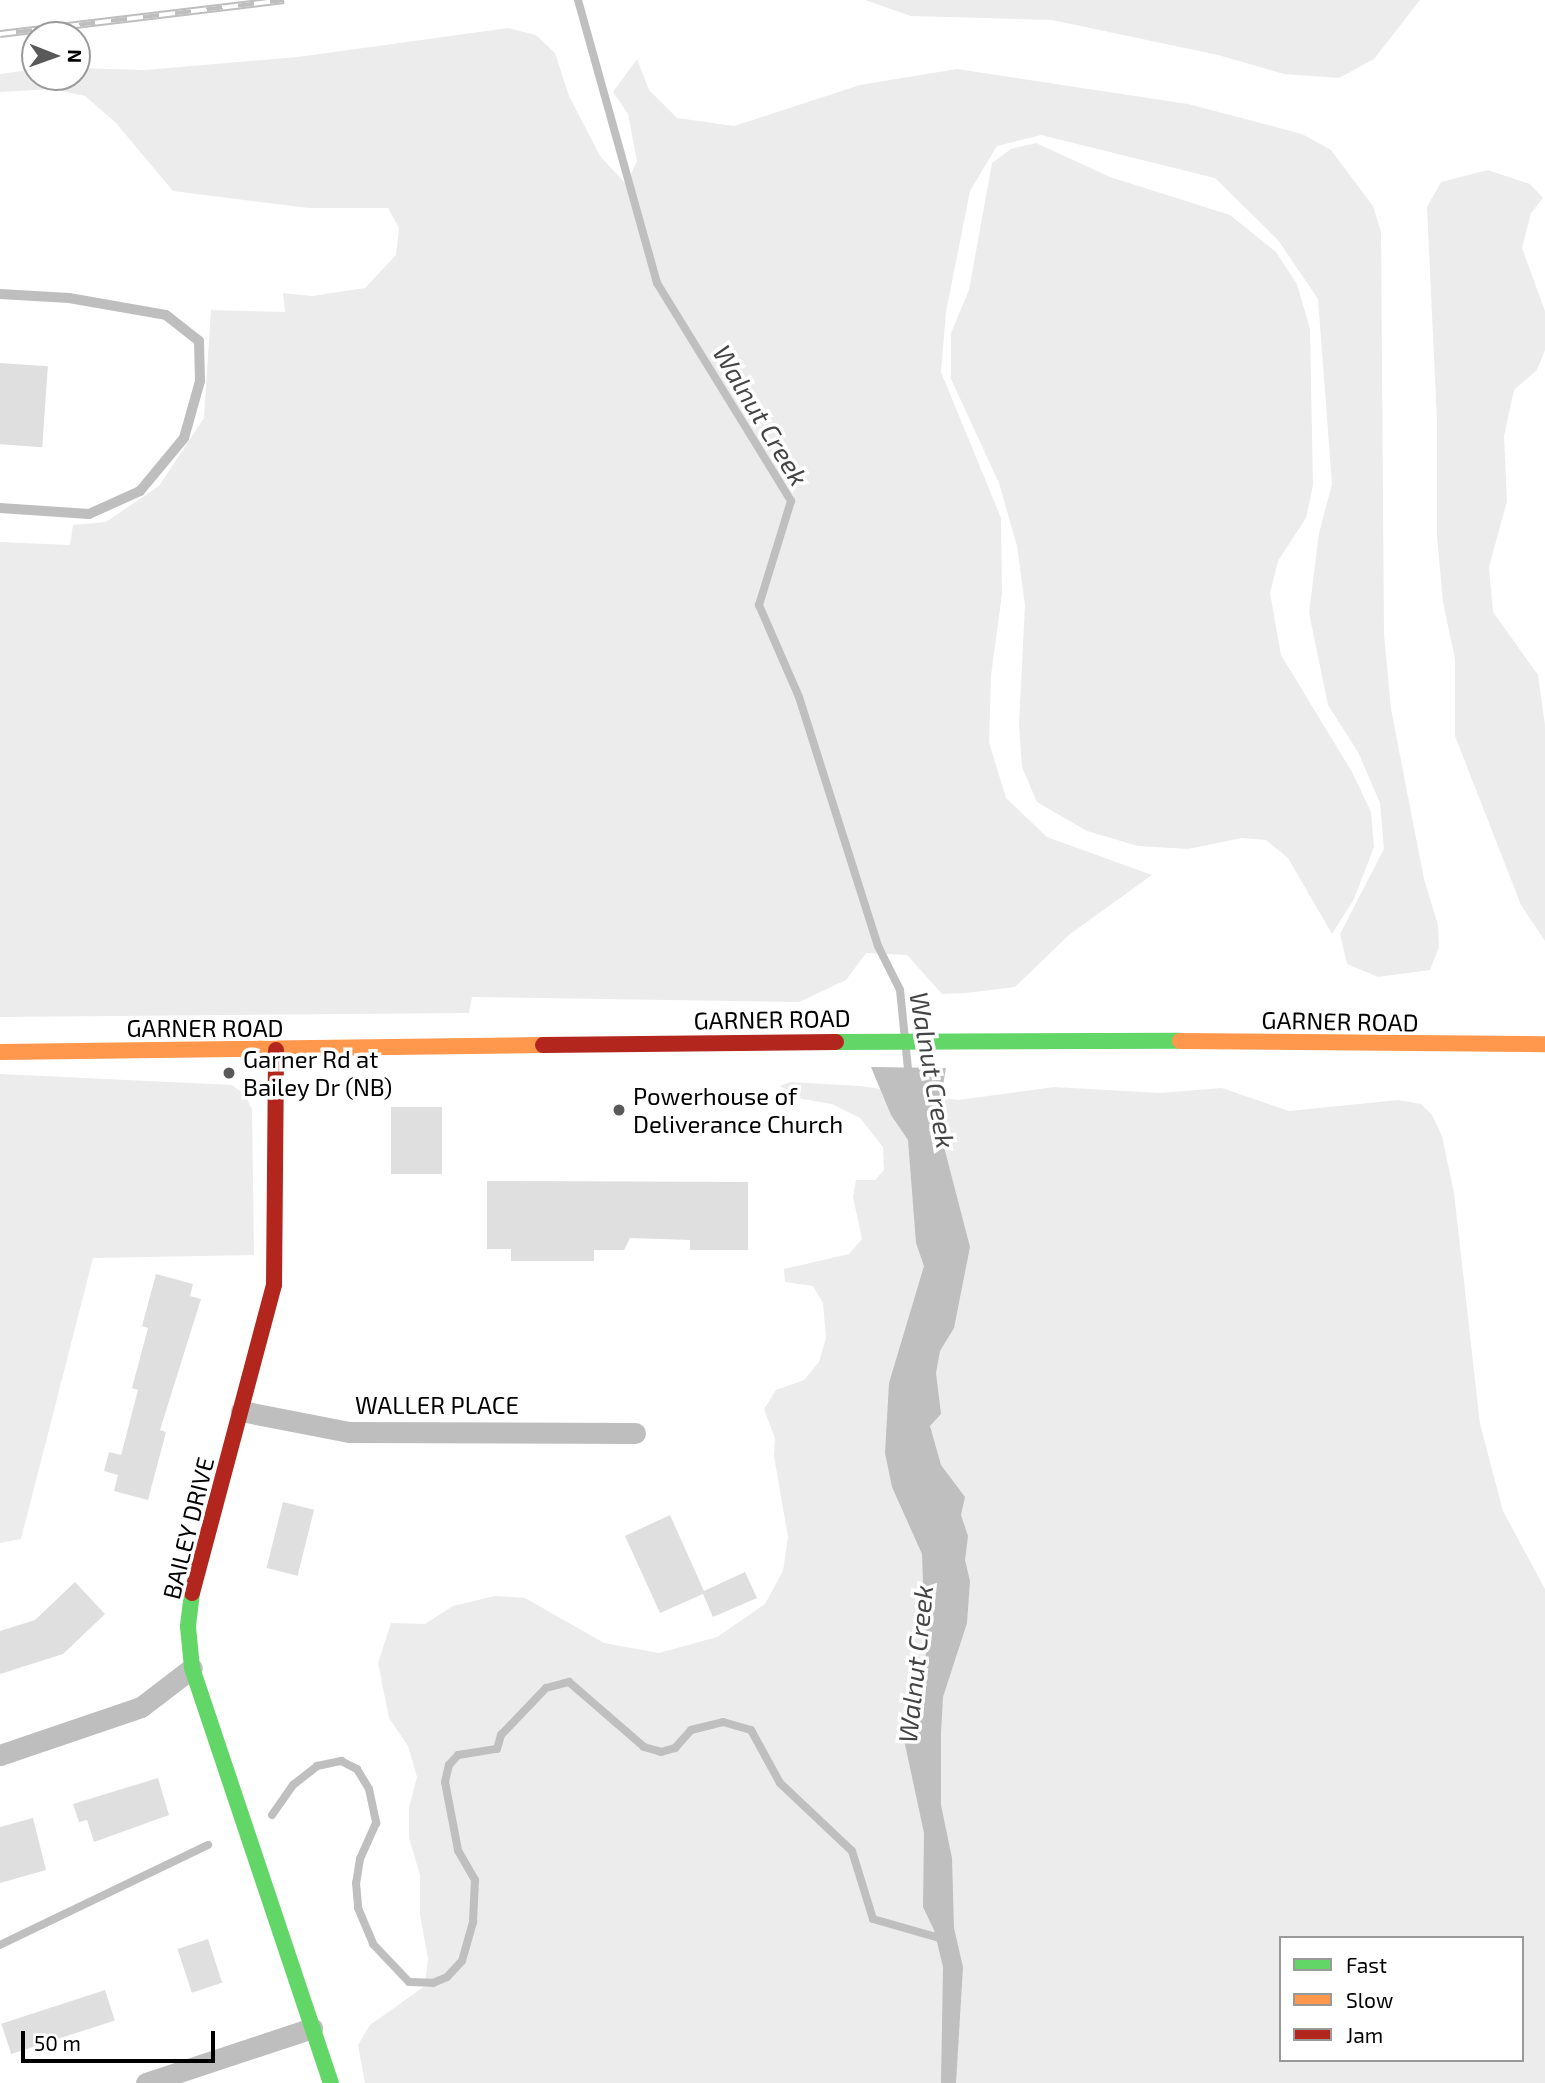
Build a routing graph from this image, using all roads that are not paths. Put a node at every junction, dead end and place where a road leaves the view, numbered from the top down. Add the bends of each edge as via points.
1 (0, 295) edge
2 (0, 508) edge
3 (1545, 1044) edge
4 (275, 1050) junction
5 (0, 1052) edge
6 (241, 1411) junction
7 (635, 1433) dead end
8 (192, 1668) junction
9 (0, 1755) edge
10 (312, 2028) junction
11 (146, 2083) edge
12 (331, 2083) edge

1 - 2 lane via 69,298 166,315 199,341 200,381 184,438 140,491 89,514
3 - 4 main road, GARNER ROAD via 975,1040
4 - 5 main road, GARNER ROAD
4 - 6 main road, BAILEY DRIVE via 278,1245 271,1297
6 - 7 street, WALLER PLACE via 348,1432
6 - 8 main road, BAILEY DRIVE via 194,1582 188,1627
8 - 9 street via 141,1707
8 - 10 main road, BAILEY DRIVE
10 - 11 street
10 - 12 main road, BAILEY DRIVE

